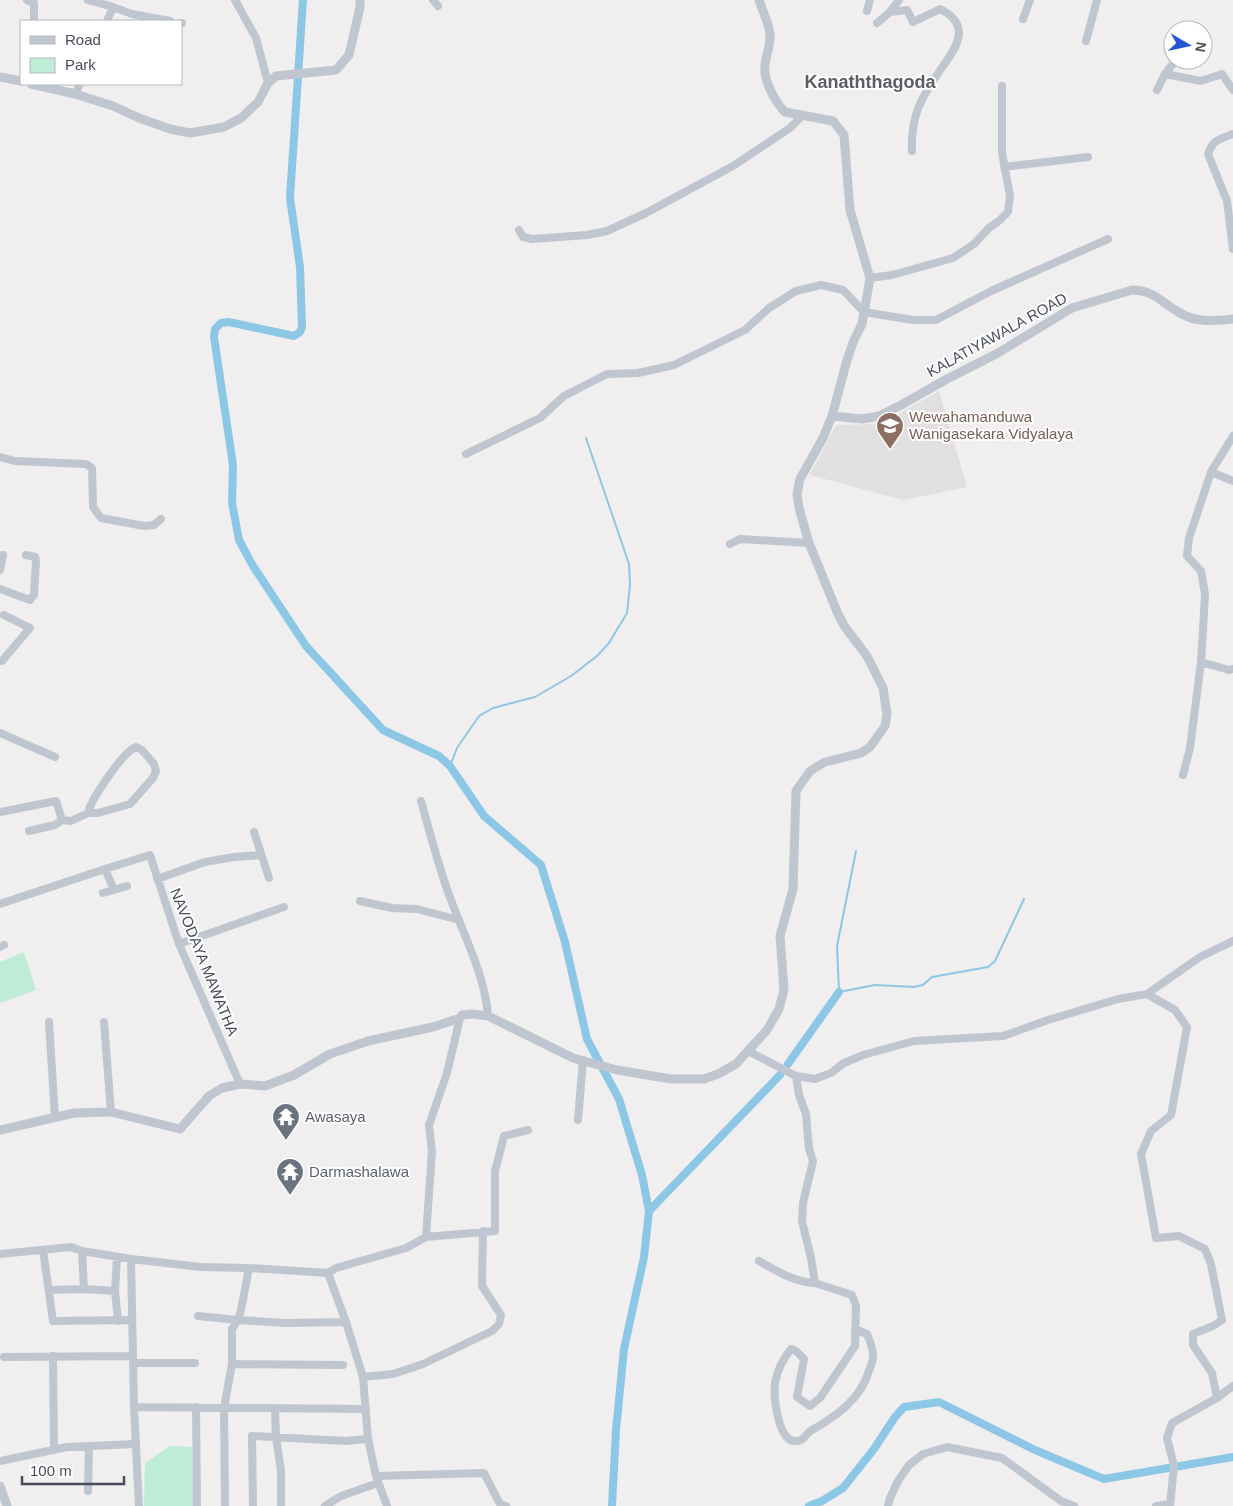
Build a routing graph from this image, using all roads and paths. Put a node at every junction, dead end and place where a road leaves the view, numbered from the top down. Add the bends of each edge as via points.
1 (27, 0) edge
2 (88, 0) edge
3 (235, 0) edge
4 (366, 0) edge
5 (759, 0) edge
6 (870, 0) edge
7 (900, 0) edge
8 (1030, 0) edge
9 (1097, 0) edge
10 (360, 4) edge
11 (113, 7) junction
12 (867, 12) dead end
13 (890, 12) junction
14 (34, 20) edge
15 (107, 20) edge
16 (165, 20) edge
17 (1023, 20) dead end
18 (877, 23) dead end
19 (1086, 41) dead end
20 (1168, 70) edge
21 (1165, 74) junction
22 (0, 77) edge
23 (20, 82) edge
24 (268, 83) junction
25 (36, 85) edge
26 (80, 85) edge
27 (1002, 86) dead end
28 (1157, 90) dead end
29 (1233, 90) edge
30 (76, 94) junction
31 (802, 115) junction
32 (1233, 134) edge
33 (912, 151) dead end
34 (1088, 157) dead end
35 (1004, 167) junction
36 (519, 230) dead end
37 (1108, 239) dead end
38 (1233, 249) edge
39 (870, 278) junction
40 (864, 312) junction
41 (1233, 319) edge
42 (832, 416) junction
43 (1233, 436) edge
44 (466, 454) dead end
45 (0, 456) edge
46 (1212, 472) junction
47 (1233, 482) edge
48 (161, 519) dead end
49 (810, 543) junction
50 (730, 544) dead end
51 (3, 555) dead end
52 (26, 555) dead end
53 (0, 570) edge
54 (0, 589) edge
55 (4, 615) dead end
56 (0, 661) edge
57 (1201, 662) junction
58 (1233, 669) edge
59 (0, 734) edge
60 (55, 757) dead end
61 (1183, 776) dead end
62 (421, 801) dead end
63 (0, 812) edge
64 (88, 813) junction
65 (62, 820) junction
66 (29, 831) dead end
67 (254, 832) dead end
68 (261, 855) junction
69 (105, 868) junction
70 (269, 878) dead end
71 (157, 879) junction
72 (127, 886) dead end
73 (114, 890) junction
74 (103, 893) dead end
75 (360, 901) dead end
76 (0, 904) edge
77 (284, 907) dead end
78 (459, 920) junction
79 (1233, 941) edge
80 (179, 944) junction
81 (1147, 994) junction
82 (488, 1016) junction
83 (460, 1018) junction
84 (50, 1022) dead end
85 (104, 1022) dead end
86 (748, 1051) junction
87 (583, 1060) junction
88 (796, 1076) junction
89 (240, 1084) junction
90 (111, 1112) junction
91 (54, 1117) junction
92 (578, 1120) dead end
93 (0, 1130) edge
94 (528, 1130) dead end
95 (483, 1231) junction
96 (426, 1236) junction
97 (43, 1250) junction
98 (82, 1251) junction
99 (0, 1254) edge
100 (116, 1257) junction
101 (131, 1259) junction
102 (759, 1261) dead end
103 (249, 1268) junction
104 (328, 1273) junction
105 (815, 1283) junction
106 (84, 1289) junction
107 (49, 1290) junction
108 (116, 1291) junction
109 (198, 1316) dead end
110 (118, 1320) junction
111 (132, 1320) junction
112 (238, 1320) junction
113 (346, 1322) junction
114 (855, 1330) junction
115 (4, 1356) dead end
116 (53, 1356) junction
117 (133, 1359) junction
118 (195, 1363) dead end
119 (232, 1364) junction
120 (343, 1365) dead end
121 (363, 1377) junction
122 (1233, 1386) edge
123 (1217, 1398) junction
124 (134, 1407) junction
125 (196, 1407) junction
126 (224, 1408) junction
127 (275, 1409) junction
128 (366, 1409) junction
129 (276, 1438) junction
130 (368, 1439) junction
131 (136, 1444) junction
132 (89, 1446) junction
133 (54, 1450) junction
134 (0, 1461) edge
135 (377, 1479) junction
136 (0, 1486) edge
137 (88, 1490) dead end
138 (1170, 1505) edge
139 (7, 1506) edge
140 (140, 1506) edge
141 (198, 1506) edge
142 (225, 1506) edge
143 (253, 1506) edge
144 (281, 1506) edge
145 (325, 1506) edge
146 (387, 1506) edge
147 (506, 1506) edge
148 (888, 1506) edge
149 (1074, 1506) edge
150 (1156, 1506) edge

1 - 14 street via 34,3
2 - 11 street
3 - 24 street via 256,38
4 - 10 street
5 - 31 street via 770,33 764,67 769,88 785,112
6 - 12 street
7 - 13 street
8 - 17 street
9 - 19 street
10 - 24 street via 349,55 336,70 276,76
11 - 15 street
11 - 16 street
13 - 18 street
13 - 33 street via 907,10 914,22 940,9 958,22 957,42 951,56 920,103
20 - 21 street
21 - 28 street
21 - 29 street via 1201,81 1222,74
22 - 23 street
24 - 30 street via 258,102 241,118 224,127 190,133 170,129
25 - 30 street
26 - 30 street
27 - 35 street
31 - 36 street via 790,128 733,166 607,231 587,236 532,239 524,237
31 - 39 street via 833,121 844,135 850,210
32 - 38 street via 1211,145 1208,154 1227,201
34 - 35 street
35 - 39 street via 1010,196 1008,212 974,244 953,258
37 - 40 street via 991,291 936,320
39 - 40 street
40 - 42 street
40 - 44 street via 843,290 821,285 796,291 769,308 745,330 674,365 638,373 607,374 564,396 540,418
41 - 42 street, KALATIYAWALA ROAD via 1209,321 1190,318 1152,294 1132,290 1072,308 998,353 879,416 862,419
42 - 49 street via 800,478 797,494
43 - 46 street
45 - 48 street via 15,461 86,464 92,468 93,507 101,518 144,526 154,525
46 - 47 street
46 - 57 street via 1189,538 1187,556 1201,570 1205,594
49 - 50 street via 740,539
49 - 86 street via 838,614 867,656 883,688 887,714 885,726 870,747 825,762 810,771 796,791 793,889 780,936 784,990 779,1009 767,1030
51 - 53 street
52 - 54 street via 35,557 36,562 34,595 30,600
55 - 56 street via 30,628
57 - 58 street
57 - 61 street via 1190,748
59 - 60 street
62 - 78 street
63 - 65 street via 56,801
64 - 64 street via 130,804 153,778 154,764 142,750 130,749 109,775
64 - 65 street via 71,821
65 - 66 street via 55,825
67 - 68 street
68 - 70 street
68 - 71 street via 205,862
69 - 71 street, NAVODAYA MAWATHA via 150,856
69 - 73 street
69 - 76 street, NAVODAYA MAWATHA
71 - 80 street, NAVODAYA MAWATHA
72 - 73 street
73 - 74 street
75 - 78 street via 417,909
77 - 80 street
78 - 82 street via 480,976
79 - 81 street via 1200,958
80 - 89 street, NAVODAYA MAWATHA
81 - 88 street via 1118,999 1003,1036 914,1041 863,1055 815,1079
81 - 123 street via 1175,1010 1187,1027 1171,1115 1151,1131 1141,1154 1156,1238 1179,1236 1205,1249 1211,1264 1222,1320 1193,1334 1193,1345 1212,1373
82 - 83 street via 472,1014
82 - 87 street
83 - 89 street via 330,1054 294,1075 265,1086
83 - 96 street via 447,1073 428,1125 432,1151
84 - 91 street
85 - 90 street
86 - 87 street via 736,1064 704,1079 671,1079 617,1070
86 - 88 street
87 - 92 street
88 - 105 street via 813,1160 802,1221
89 - 90 street via 222,1088 209,1096 180,1129
90 - 91 street
91 - 93 street
94 - 95 street via 504,1136 495,1171 495,1231
95 - 96 street
95 - 121 street via 482,1286 501,1316 499,1324 492,1331 423,1364 393,1374
96 - 104 street via 406,1248
97 - 98 street via 72,1247
97 - 99 street
97 - 107 street
98 - 100 street
98 - 106 street
100 - 101 street
100 - 108 street
101 - 103 street via 200,1268
101 - 111 street
102 - 105 street via 790,1278
103 - 104 street
103 - 112 street
104 - 113 street
105 - 114 street via 852,1295 856,1306
106 - 107 street
106 - 108 street
107 - 110 street via 53,1321
108 - 110 street
109 - 112 street
110 - 111 street
111 - 117 street
112 - 113 street
112 - 119 street via 232,1329
113 - 121 street
114 - 114 street via 855,1346 820,1398 810,1406 797,1397 804,1359 791,1349 782,1361 775,1383 776,1410 784,1435 791,1440 804,1439 808,1432 848,1406 865,1383 874,1358 867,1334
115 - 116 street
116 - 117 street
116 - 133 street
117 - 118 street
117 - 124 street
119 - 120 street
119 - 126 street
121 - 128 street
122 - 123 street
123 - 138 street via 1172,1423 1167,1438 1174,1466
124 - 125 street
124 - 131 street
125 - 126 street
125 - 141 street
126 - 127 street
126 - 142 street
127 - 128 street
127 - 129 street
128 - 130 street
129 - 130 street
129 - 143 street via 252,1436
129 - 144 street via 281,1471
130 - 135 street
131 - 132 street
131 - 140 street
132 - 133 street
132 - 137 street
133 - 134 street
135 - 145 street
135 - 146 street
135 - 147 street via 484,1473 500,1504
136 - 139 street
138 - 150 street
148 - 149 street via 909,1465 923,1454 948,1447 1002,1458 1061,1501

